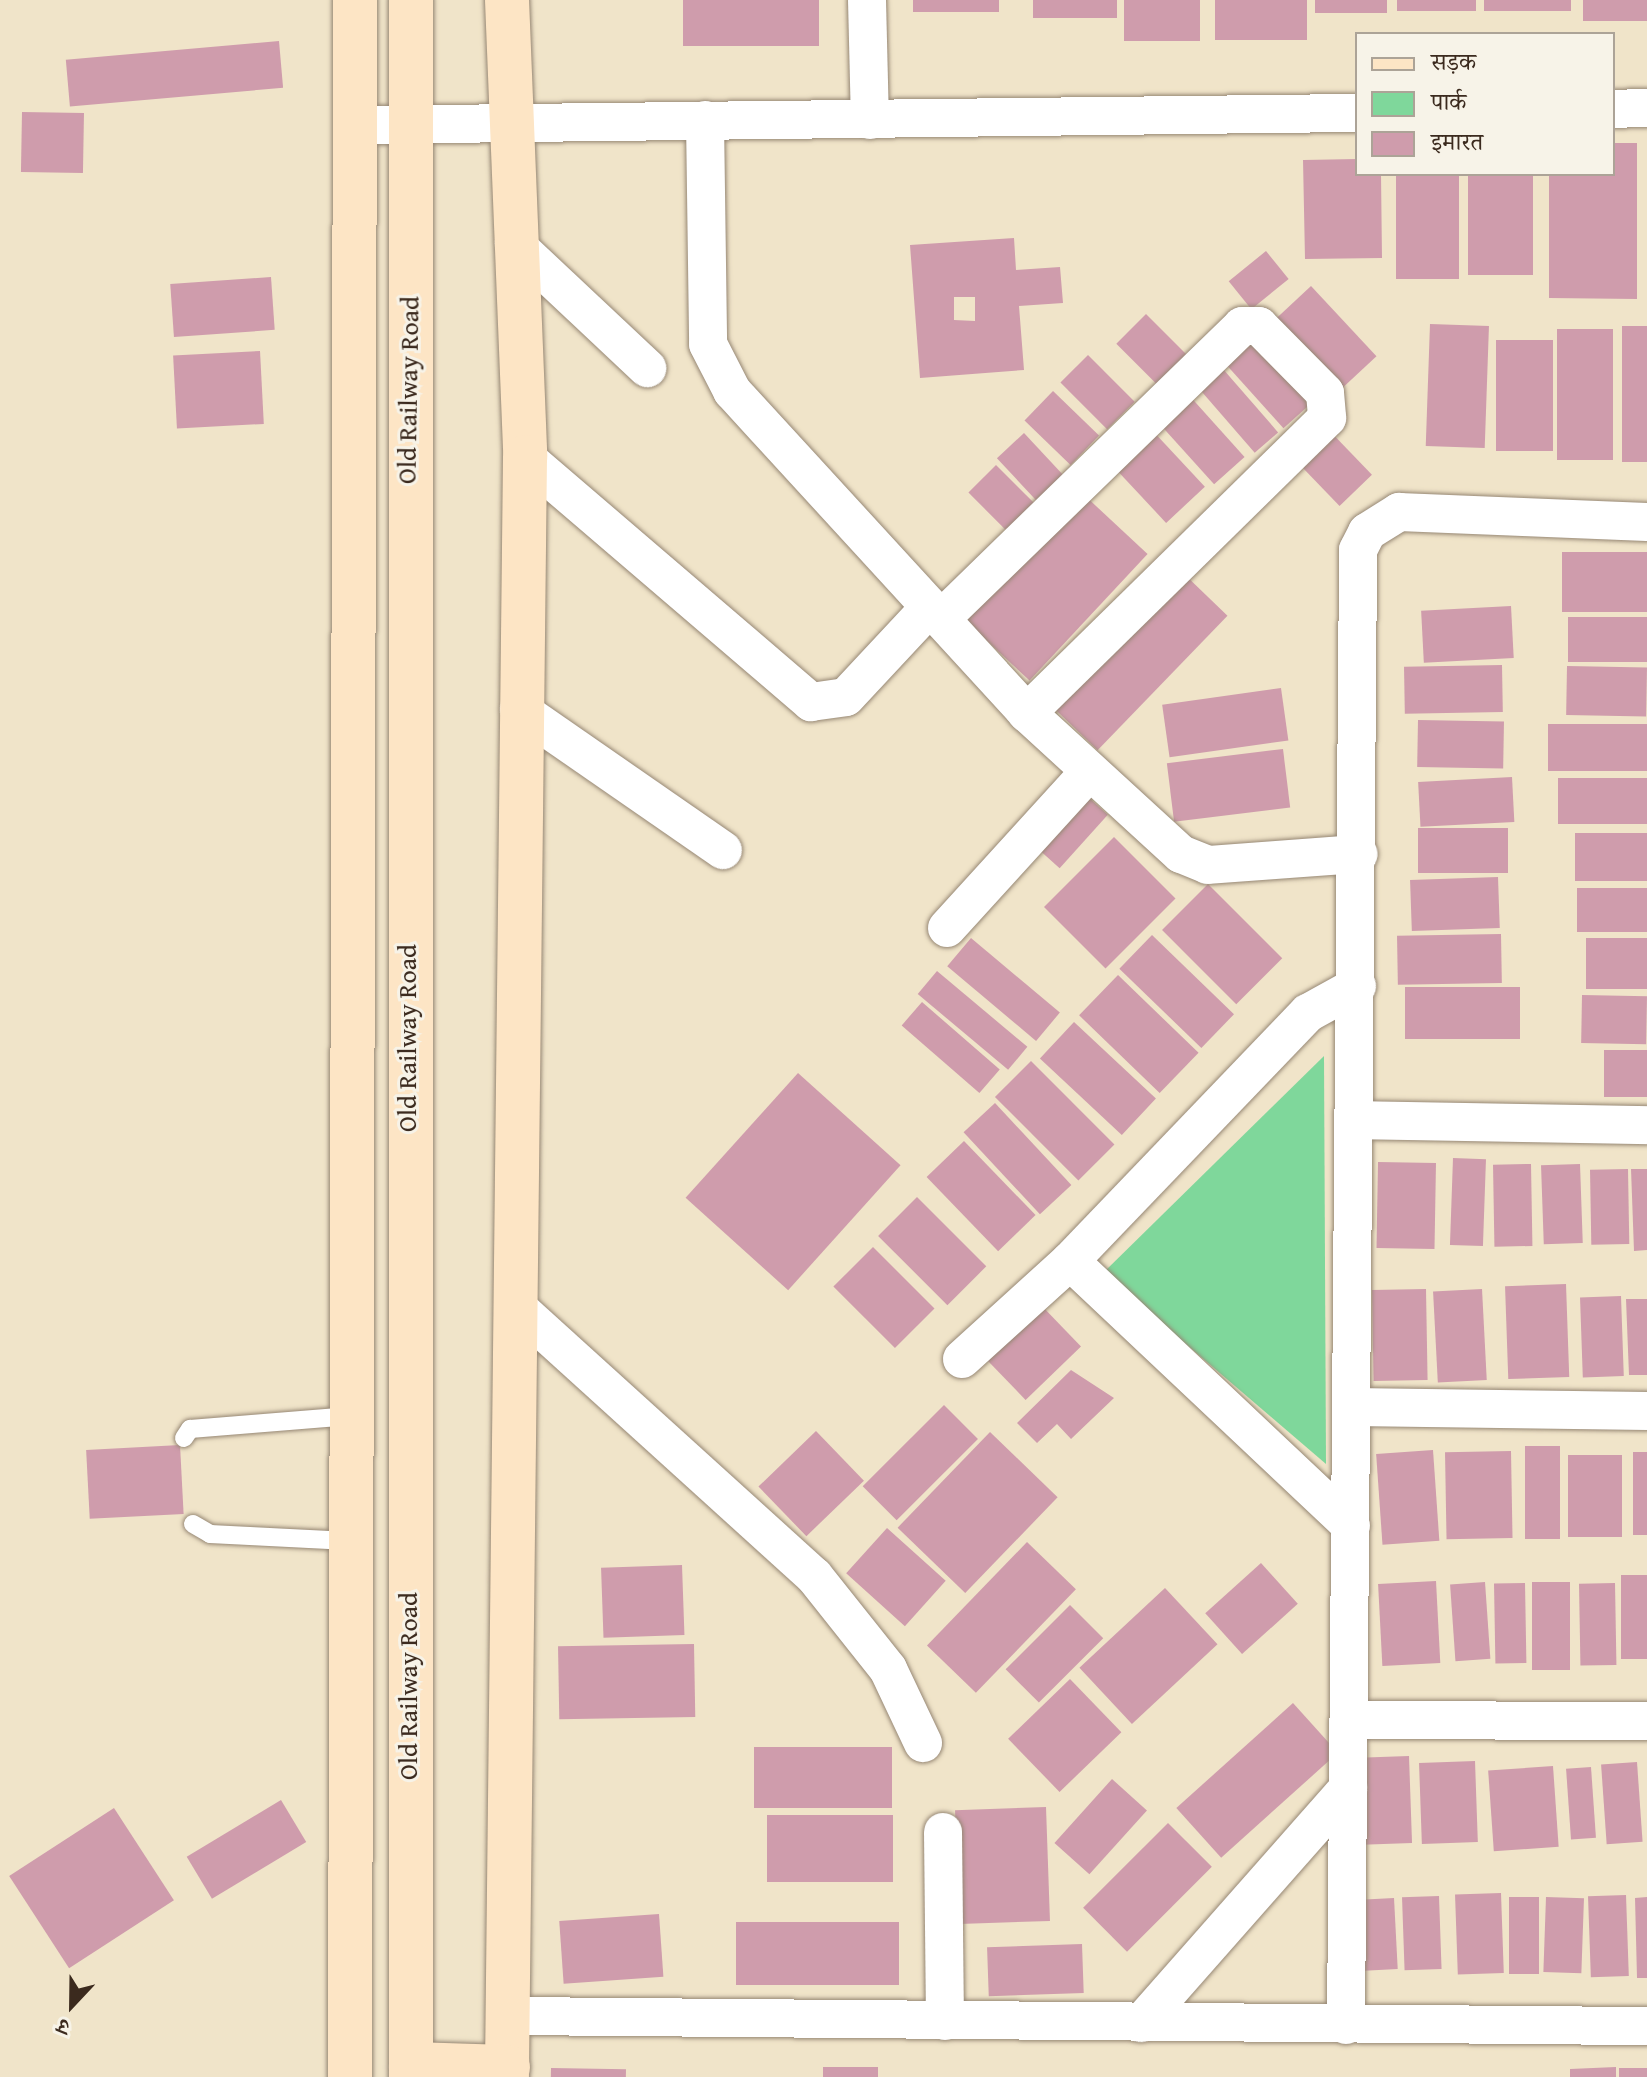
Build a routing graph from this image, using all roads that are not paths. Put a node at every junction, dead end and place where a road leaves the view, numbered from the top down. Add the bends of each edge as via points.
1 (355, 0) edge
2 (411, 0) edge
3 (507, 0) edge
4 (867, 0) edge
5 (1647, 108) edge
6 (1615, 109) edge
7 (1355, 113) edge
8 (705, 120) junction
9 (870, 120) junction
10 (508, 122) junction
11 (356, 125) junction
12 (415, 128) junction
13 (514, 243) junction
14 (647, 368) dead end
15 (525, 457) junction
16 (1647, 522) edge
17 (935, 614) junction
18 (519, 709) junction
19 (1027, 713) junction
20 (1090, 771) junction
21 (723, 850) dead end
22 (1359, 854) junction
23 (947, 928) dead end
24 (1357, 986) junction
25 (1355, 1120) junction
26 (1647, 1125) edge
27 (1070, 1261) junction
28 (516, 1306) junction
29 (962, 1359) dead end
30 (1353, 1407) junction
31 (1647, 1411) edge
32 (350, 1416) junction
33 (184, 1438) dead end
34 (193, 1524) dead end
35 (1351, 1526) junction
36 (349, 1541) junction
37 (1349, 1720) junction
38 (1647, 1721) edge
39 (923, 1743) dead end
40 (1348, 1788) junction
41 (943, 1832) dead end
42 (513, 2016) junction
43 (945, 2021) junction
44 (1141, 2023) junction
45 (1346, 2025) junction
46 (1647, 2026) edge
47 (411, 2071) edge
48 (508, 2072) edge
49 (350, 2077) edge

1 - 11 main road, Old Railway Road
2 - 12 main road, Old Railway Road
3 - 10 main road
4 - 9 street
5 - 6 street
7 - 9 street
8 - 9 street
8 - 10 street
8 - 17 street via 708,344 732,391
10 - 12 street
10 - 13 main road
11 - 12 street
11 - 32 main road, Old Railway Road
12 - 47 main road, Old Railway Road via 407,335
13 - 14 street
13 - 15 main road
15 - 17 street via 811,702 846,697
15 - 18 main road
16 - 22 street via 1399,512 1367,532 1358,550
17 - 19 street
17 - 19 street via 1242,326 1259,326 1325,393 1327,418
18 - 21 street
18 - 28 main road
19 - 20 street
20 - 22 street via 1152,831 1208,865
20 - 23 street
22 - 24 street
24 - 25 street
24 - 27 street via 1308,1013
25 - 26 street
25 - 30 street
27 - 29 street
27 - 35 street
28 - 39 street via 814,1576 888,1669
28 - 42 main road
30 - 31 street
30 - 35 street
32 - 33 lane via 190,1429
32 - 36 main road, Old Railway Road
34 - 36 lane via 210,1534
35 - 37 street
36 - 49 main road, Old Railway Road
37 - 38 street
37 - 40 street
40 - 44 street
40 - 45 street
41 - 43 street
42 - 43 street
42 - 48 main road
43 - 44 street
44 - 45 street
45 - 46 street
47 - 48 main road

